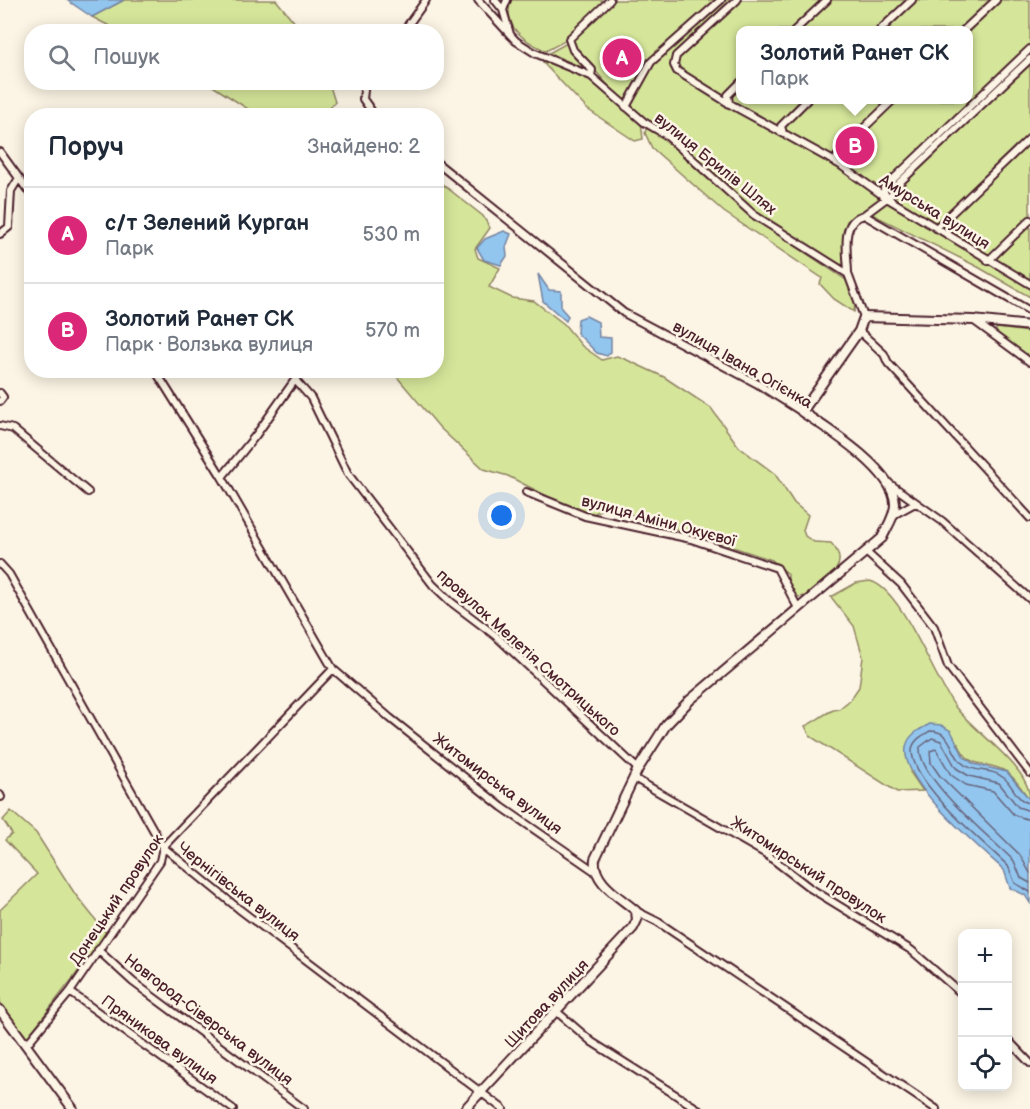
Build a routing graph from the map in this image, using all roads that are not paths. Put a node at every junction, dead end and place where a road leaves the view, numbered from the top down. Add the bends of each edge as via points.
1 (426, 0) edge
2 (478, 0) edge
3 (495, 0) edge
4 (507, 0) edge
5 (609, 0) edge
6 (721, 0) edge
7 (737, 0) edge
8 (827, 0) edge
9 (912, 0) edge
10 (996, 0) edge
11 (503, 10) junction
12 (408, 24) edge
13 (799, 26) edge
14 (884, 26) edge
15 (968, 26) edge
16 (510, 35) junction
17 (1030, 50) edge
18 (1030, 58) edge
19 (591, 76) junction
20 (736, 87) edge
21 (364, 90) edge
22 (730, 104) junction
23 (802, 104) edge
24 (888, 104) edge
25 (973, 104) edge
26 (973, 104) edge
27 (626, 107) junction
28 (369, 108) edge
29 (783, 134) junction
30 (1030, 138) edge
31 (0, 152) edge
32 (839, 164) junction
33 (444, 168) edge
34 (19, 178) junction
35 (24, 185) edge
36 (885, 197) junction
37 (864, 215) junction
38 (1030, 220) edge
39 (936, 228) junction
40 (0, 234) edge
41 (988, 261) junction
42 (848, 274) junction
43 (1030, 284) edge
44 (1030, 311) edge
45 (864, 317) junction
46 (973, 320) junction
47 (1030, 326) edge
48 (859, 331) junction
49 (1030, 362) edge
50 (160, 378) edge
51 (298, 378) edge
52 (296, 381) junction
53 (802, 412) junction
54 (0, 426) edge
55 (222, 477) junction
56 (890, 484) junction
57 (88, 492) dead end
58 (526, 492) dead end
59 (915, 503) junction
60 (893, 515) junction
61 (1030, 518) edge
62 (867, 553) junction
63 (0, 564) edge
64 (1030, 599) edge
65 (798, 608) junction
66 (333, 669) junction
67 (638, 769) junction
68 (1030, 772) edge
69 (634, 778) junction
70 (163, 847) junction
71 (593, 870) junction
72 (636, 911) junction
73 (98, 950) junction
74 (958, 989) edge
75 (70, 992) junction
76 (0, 1010) edge
77 (556, 1011) junction
78 (1012, 1044) edge
79 (26, 1046) junction
80 (1030, 1063) edge
81 (479, 1093) junction
82 (73, 1109) edge
83 (233, 1109) edge
84 (304, 1109) edge
85 (465, 1109) edge
86 (502, 1109) edge
87 (698, 1109) edge
88 (936, 1109) edge

1 - 12 street
2 - 16 street, вулиця Брилів Шлях
3 - 11 street
4 - 11 street
5 - 19 street via 569,39 573,50 592,70
6 - 27 street via 651,62
7 - 22 street, Амурська вулиця via 676,56 674,65
8 - 13 street
9 - 14 street
10 - 15 street
11 - 16 street
16 - 19 street, вулиця Брилів Шлях via 535,53
17 - 25 street
18 - 36 street
19 - 27 street, вулиця Брилів Шлях
20 - 22 street via 728,95
21 - 28 street via 363,99
22 - 29 street, Амурська вулиця
23 - 29 street via 781,126
24 - 32 street via 842,149 837,157
26 - 36 street via 884,188
27 - 42 street, вулиця Брилів Шлях via 666,135 754,215
29 - 32 street, Амурська вулиця
30 - 39 street
31 - 34 street
32 - 36 street, Амурська вулиця
33 - 53 street, вулиця Івана Огієнка via 624,313
34 - 35 street
34 - 40 street via 11,191 9,226
36 - 37 street
36 - 39 street, Амурська вулиця
37 - 42 street via 854,218 849,225
37 - 44 street
38 - 41 street
39 - 41 street, Амурська вулиця
41 - 43 street, Амурська вулиця
42 - 45 street
45 - 46 street
45 - 48 street
46 - 47 street
46 - 49 street
48 - 53 street
48 - 61 street
50 - 55 street, Житомирська вулиця
51 - 52 street
52 - 55 street
52 - 67 street, провулок Мелетія Смотрицького via 311,398 348,474 433,585 496,636
53 - 56 street, вулиця Івана Огієнка via 834,432
54 - 57 street via 13,429
55 - 66 street, Житомирська вулиця
56 - 59 street, вулиця Івана Огієнка
56 - 60 street
58 - 65 street, вулиця Аміни Окуєвої via 585,516 691,539 777,568
59 - 60 street
59 - 64 street, вулиця Івана Огієнка via 942,521
60 - 62 street via 882,538
62 - 65 street
62 - 68 street via 901,584 934,627 948,666
63 - 70 street, Чернігівська вулиця
65 - 67 street via 690,700 662,732
66 - 70 street, Донецький провулок
66 - 71 street, Житомирська вулиця via 502,807
67 - 69 street
69 - 71 street via 594,859
69 - 74 street, Житомирський провулок via 766,854 810,888 911,950
70 - 73 street, Донецький провулок via 160,861
70 - 81 street, Чернігівська вулиця
71 - 72 street, Житомирська вулиця
72 - 77 street, Щитова вулиця via 633,928
72 - 88 street, Житомирська вулиця
73 - 75 street, Донецький провулок
73 - 84 street, Новгород-Сіверська вулиця via 133,982
75 - 79 street, Донецький провулок
75 - 83 street, Пряникова вулиця
76 - 79 street
77 - 81 street, Щитова вулиця
77 - 87 street via 592,1042
78 - 80 street
79 - 82 street
81 - 85 street, Щитова вулиця
81 - 86 street, Чернігівська вулиця

